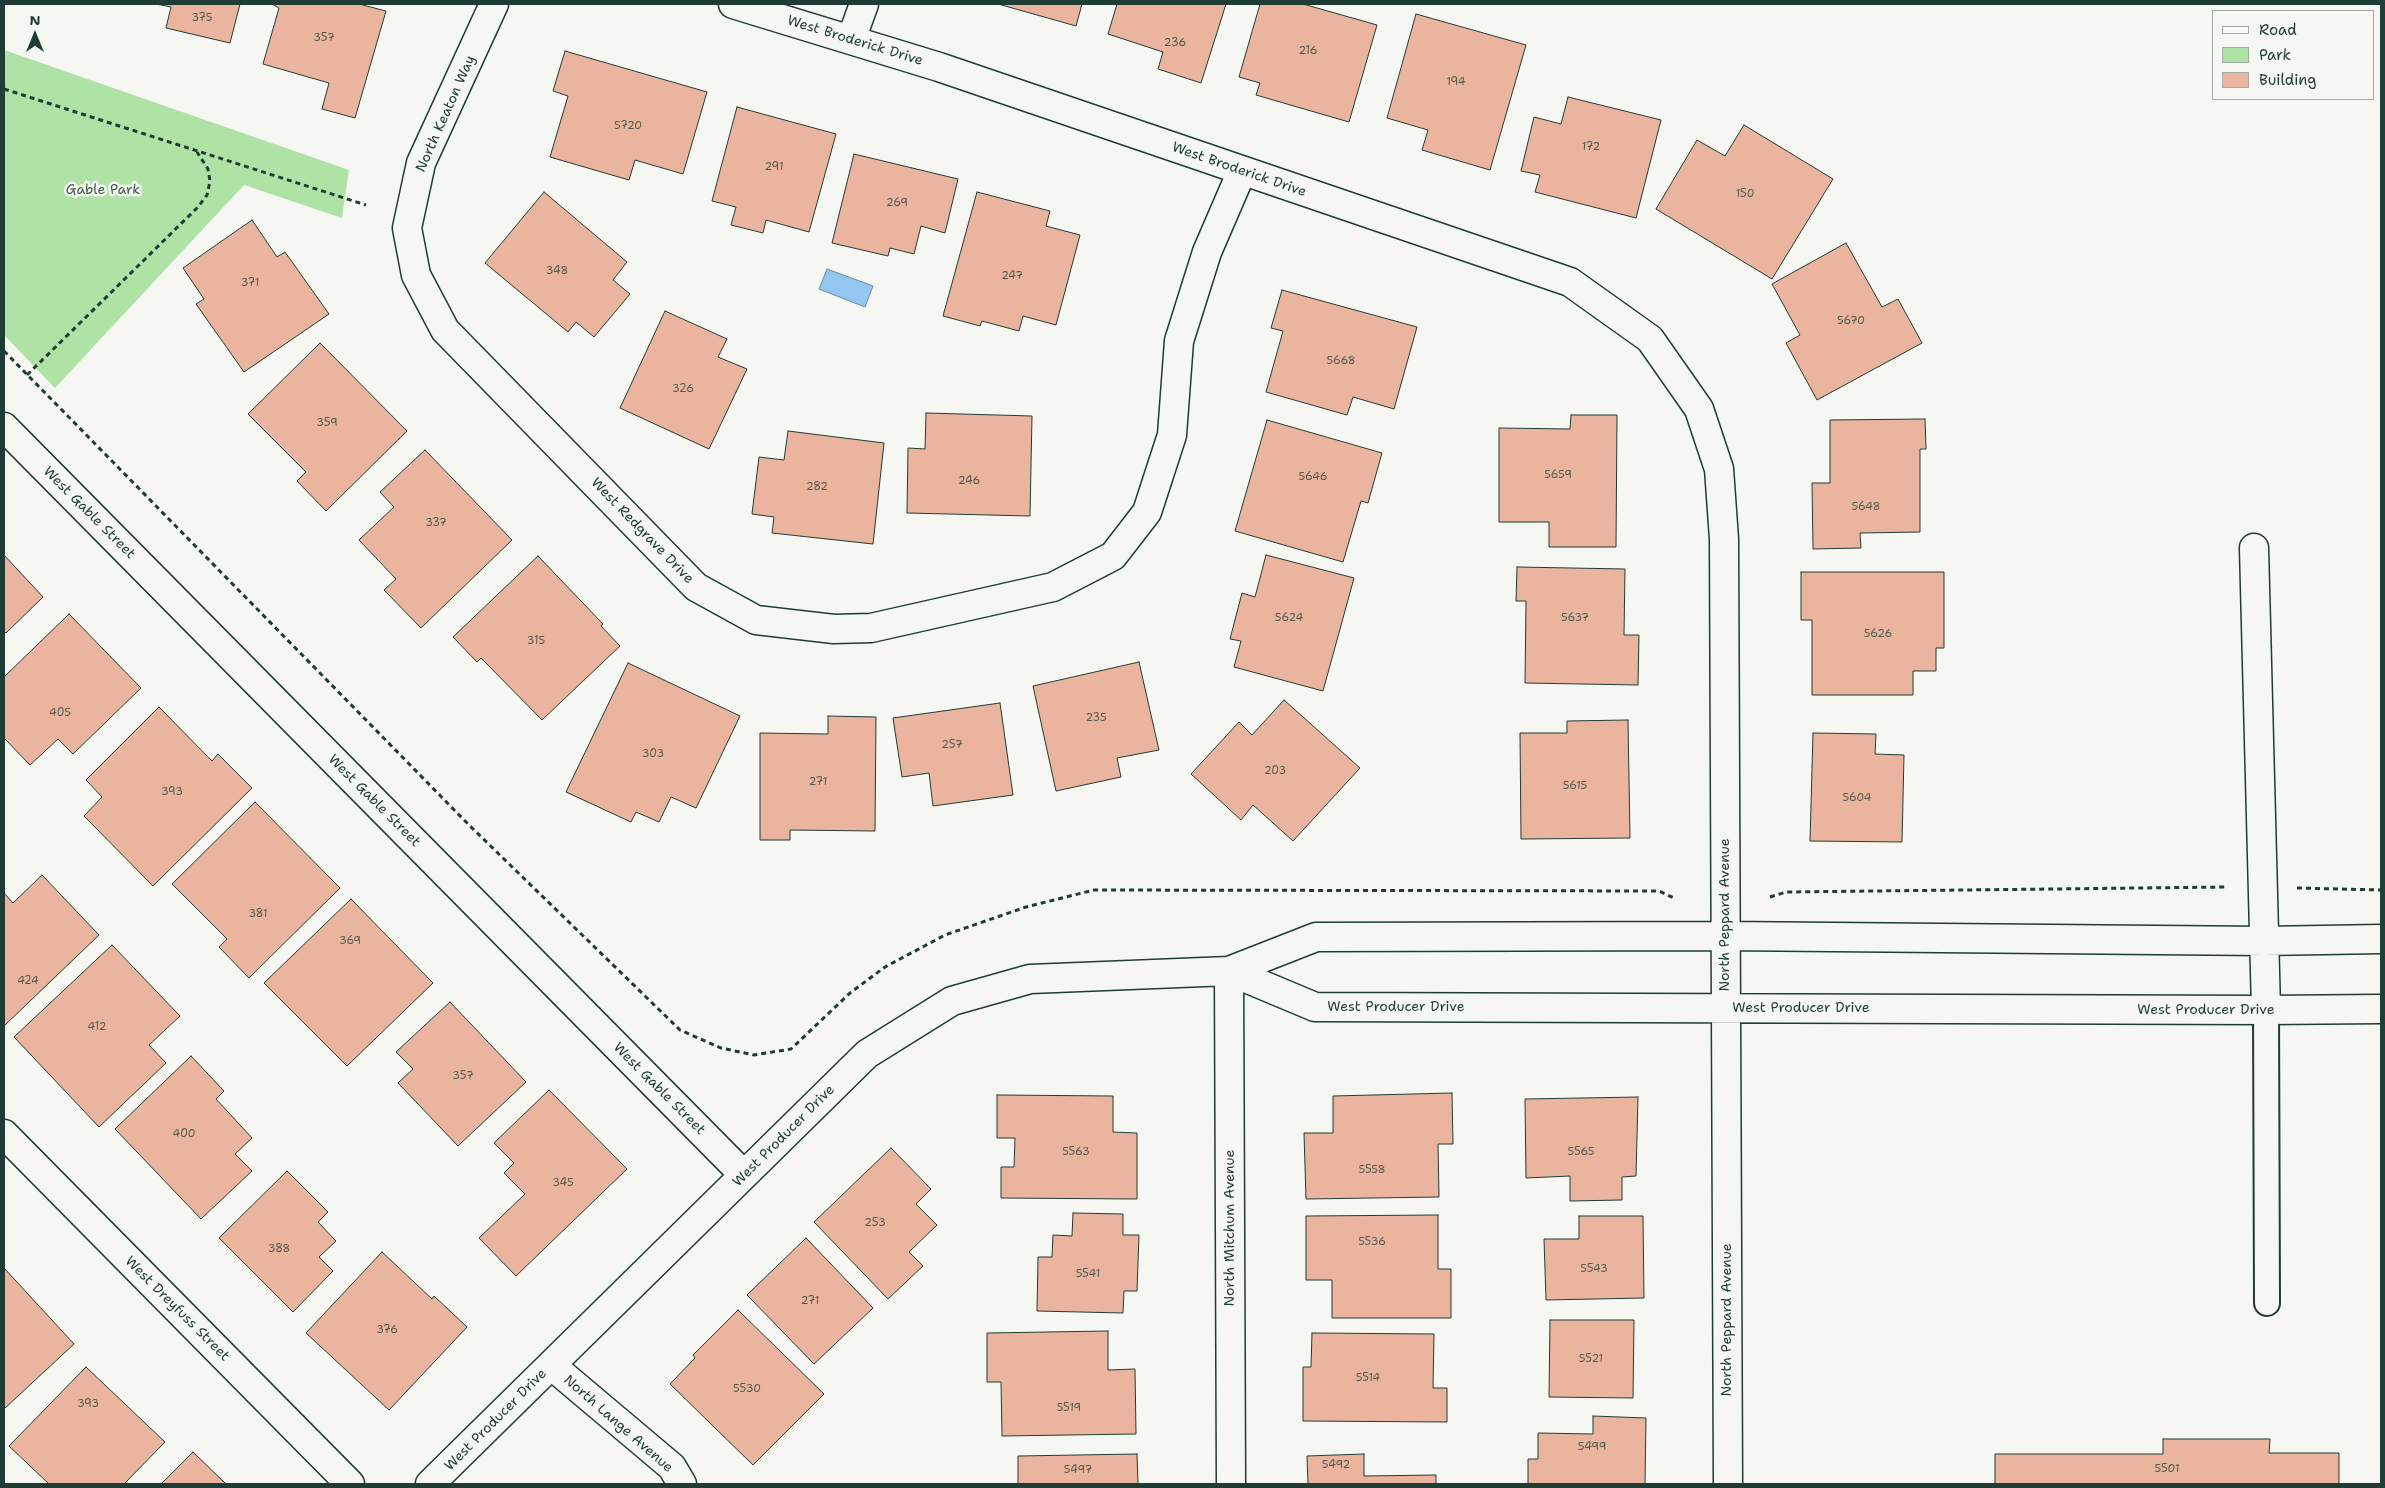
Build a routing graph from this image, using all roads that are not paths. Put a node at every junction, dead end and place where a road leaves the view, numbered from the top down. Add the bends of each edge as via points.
1 (494, 4) edge
2 (733, 4) edge
3 (864, 4) edge
4 (851, 40) junction
5 (1242, 171) junction
6 (407, 228) joint
7 (1699, 409) joint
8 (4, 427) edge
9 (2254, 548) dead end
10 (1725, 936) junction
11 (2381, 939) edge
12 (2264, 941) junction
13 (1229, 971) junction
14 (1725, 1008) junction
15 (2381, 1009) edge
16 (2266, 1010) junction
17 (4, 1134) edge
18 (744, 1175) junction
19 (2267, 1303) dead end
20 (551, 1365) junction
21 (350, 1484) edge
22 (430, 1484) edge
23 (682, 1484) edge
24 (1231, 1484) edge
25 (1728, 1484) edge

1 - 6 street, North Keaton Way via 421,163
2 - 4 street, West Broderick Drive
3 - 4 street
4 - 5 street, West Broderick Drive
5 - 6 street, West Redgrave Drive via 1207,252 1179,341 1172,435 1147,512 1113,556 1053,587 870,628 834,629 756,620 696,587 445,330 416,275
5 - 7 street, West Broderick Drive via 1570,282 1650,339
7 - 10 street, North Peppard Avenue via 1719,469 1724,539
8 - 18 street, West Gable Street
9 - 12 street
10 - 12 street, West Producer Drive
10 - 13 street, West Producer Drive via 1316,937
10 - 14 street, North Peppard Avenue
11 - 12 street, West Producer Drive
12 - 16 street
13 - 14 street, West Producer Drive via 1315,1007
13 - 18 street, West Producer Drive via 1030,979 952,1001 867,1054
13 - 24 street, North Mitchum Avenue
14 - 16 street, West Producer Drive
14 - 25 street, North Peppard Avenue
15 - 16 street, West Producer Drive
16 - 19 lane
17 - 21 street, West Dreyfuss Street
18 - 20 street, West Producer Drive
20 - 22 street, West Producer Drive
20 - 23 street, North Lange Avenue via 672,1467

